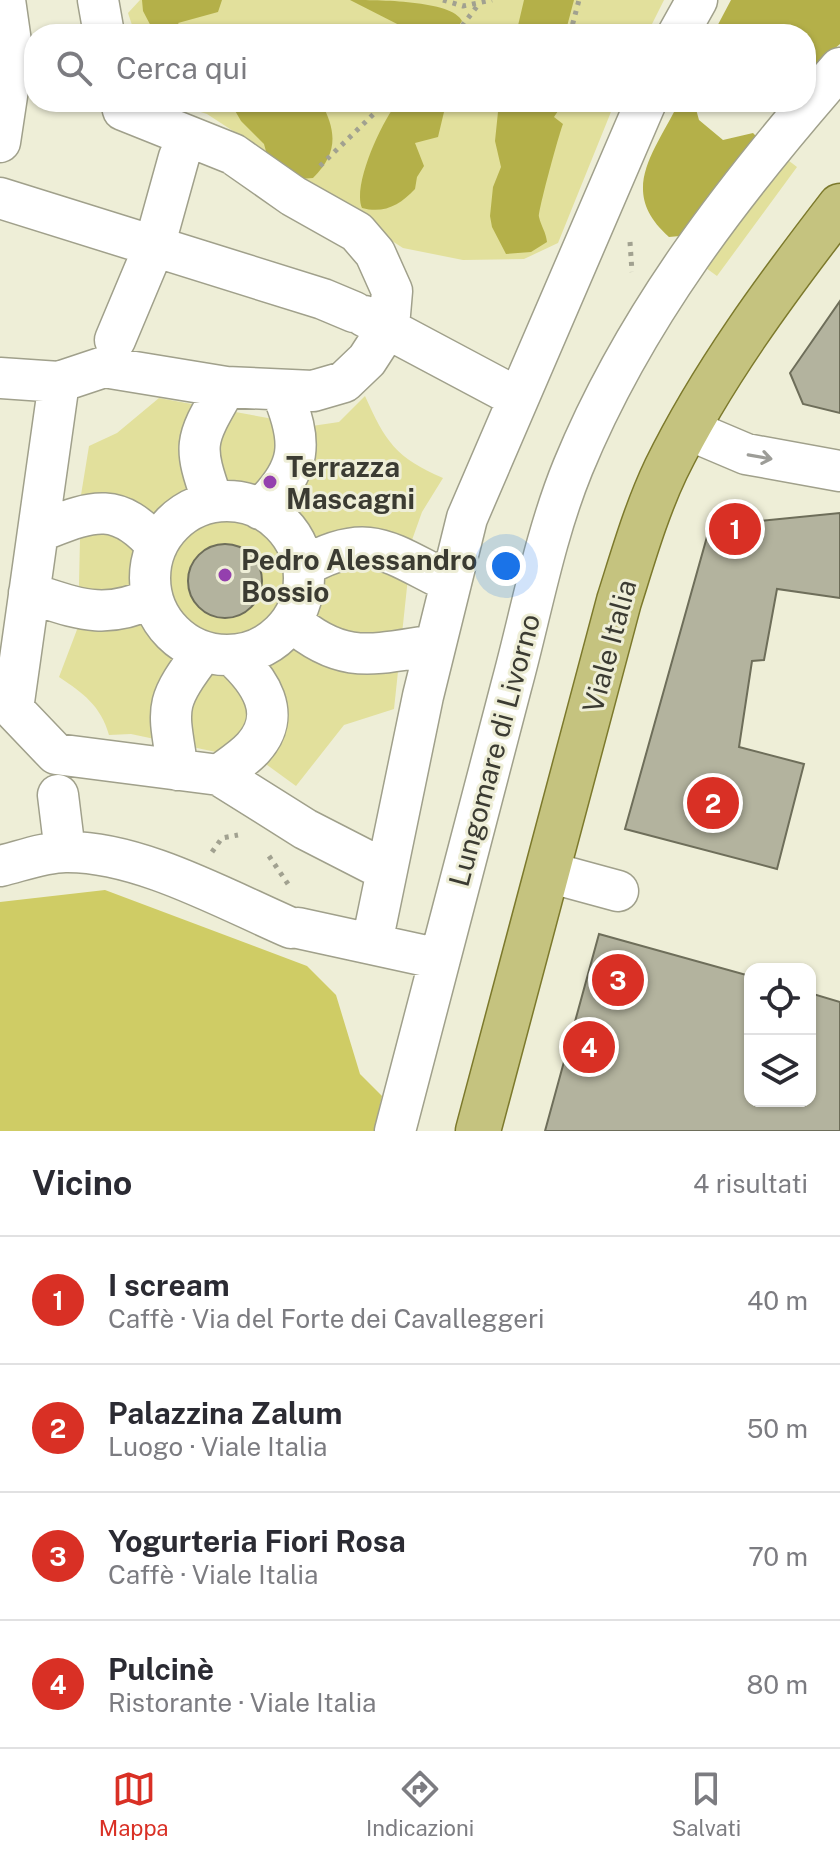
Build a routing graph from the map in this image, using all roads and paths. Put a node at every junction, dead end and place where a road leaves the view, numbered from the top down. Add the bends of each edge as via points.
1 (5, 0) edge
2 (98, 0) edge
3 (443, 0) edge
4 (492, 0) edge
5 (579, 0) edge
6 (697, 0) edge
7 (478, 5) junction
8 (102, 24) edge
9 (464, 24) edge
10 (573, 24) edge
11 (684, 24) edge
12 (23, 55) edge
13 (840, 68) edge
14 (816, 96) edge
15 (126, 112) edge
16 (376, 112) edge
17 (642, 112) edge
18 (802, 112) edge
19 (0, 142) edge
20 (181, 148) junction
21 (293, 196) junction
22 (0, 198) edge
23 (840, 206) edge
24 (154, 247) junction
25 (367, 317) junction
26 (111, 350) junction
27 (0, 378) edge
28 (59, 382) junction
29 (226, 387) junction
30 (281, 390) junction
31 (518, 398) junction
32 (687, 429) junction
33 (840, 471) edge
34 (213, 502) junction
35 (260, 509) junction
36 (38, 532) junction
37 (157, 546) junction
38 (303, 567) junction
39 (451, 583) junction
40 (29, 593) junction
41 (152, 598) junction
42 (291, 621) junction
43 (435, 645) junction
44 (218, 654) junction
45 (6, 708) edge
46 (178, 770) junction
47 (219, 775) junction
48 (57, 780) junction
49 (65, 852) junction
50 (0, 866) edge
51 (385, 870) junction
52 (548, 872) junction
53 (618, 891) dead end
54 (372, 943) junction
55 (440, 959) junction
56 (395, 1131) edge
57 (478, 1131) edge

1 - 12 street
2 - 8 street
3 - 7 path
4 - 7 path
5 - 10 path
6 - 11 street
7 - 9 path
12 - 19 street
13 - 14 street, Lungomare di Livorno
15 - 20 street
16 - 21 path
17 - 31 street
18 - 55 street, Lungomare di Livorno via 684,262 617,377 573,467 542,561
20 - 21 street via 233,154
20 - 24 street
21 - 25 street via 357,232 375,253 392,291
22 - 24 street
23 - 32 main road, Viale Italia via 743,340
24 - 25 street
24 - 26 street
25 - 30 street via 367,360 344,382 313,391
25 - 31 street
26 - 28 street
26 - 29 street
27 - 28 street
28 - 36 street
29 - 30 street
29 - 34 street via 197,444
30 - 35 street via 290,410 297,461 283,487
31 - 39 street via 467,518
32 -> 33 street via 746,454
32 - 52 main road, Viale Italia via 665,472 624,588
34 - 35 street
34 - 37 street via 179,517
35 - 38 street via 289,533
36 - 37 street via 86,513 120,513
36 - 40 street
37 - 41 street via 149,577
38 - 39 street via 337,550 367,546
38 - 42 street via 301,601
39 - 43 street
40 - 41 street via 93,613 126,610
40 - 45 street
41 - 44 street via 171,631
42 - 43 street via 325,647 349,655
42 - 44 street via 266,645
43 - 51 street
44 - 46 street via 176,688 169,707
44 - 47 street via 257,678 267,705 264,729 254,748
45 - 48 street
46 - 47 street
46 - 48 street
47 - 51 street via 305,829
48 - 49 street
49 - 50 street
49 - 54 street via 196,877 295,928
51 - 54 street
52 - 53 street
52 - 57 main road, Viale Italia
54 - 55 street
55 - 56 street, Lungomare di Livorno

